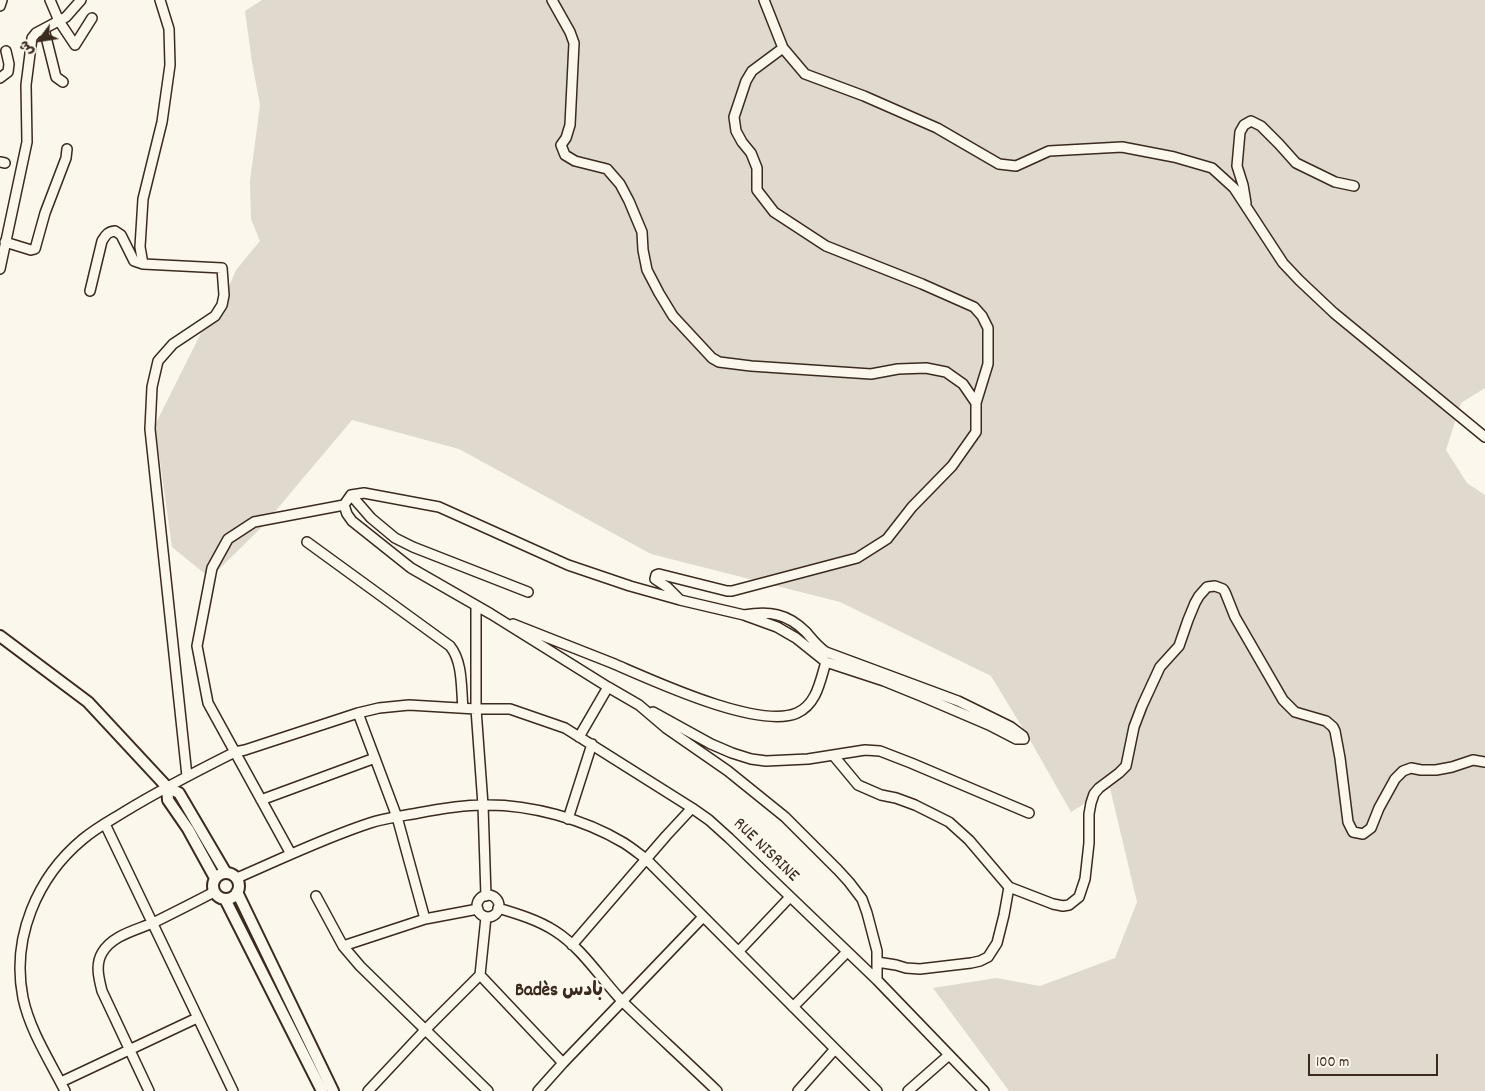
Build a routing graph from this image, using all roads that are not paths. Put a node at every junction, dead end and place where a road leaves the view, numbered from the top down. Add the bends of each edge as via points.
1 (2, 0) edge
2 (81, 0) edge
3 (160, 0) edge
4 (552, 0) edge
5 (764, 0) edge
6 (52, 1) edge
7 (0, 6) edge
8 (92, 18) dead end
9 (59, 21) junction
10 (44, 29) junction
11 (783, 48) junction
12 (6, 51) dead end
13 (0, 78) edge
14 (64, 82) dead end
15 (66, 148) dead end
16 (1354, 186) dead end
17 (1246, 206) junction
18 (5, 242) junction
19 (0, 262) edge
20 (143, 264) junction
21 (0, 269) edge
22 (90, 291) dead end
23 (976, 403) junction
24 (1485, 437) edge
25 (351, 496) junction
26 (344, 505) junction
27 (307, 542) dead end
28 (528, 592) dead end
29 (680, 600) junction
30 (476, 607) junction
31 (490, 614) junction
32 (744, 615) junction
33 (0, 636) edge
34 (826, 662) junction
35 (608, 687) junction
36 (640, 705) junction
37 (463, 708) junction
38 (476, 709) junction
39 (358, 713) junction
40 (579, 737) junction
41 (592, 744) junction
42 (235, 752) junction
43 (833, 755) junction
44 (375, 758) junction
45 (1485, 762) edge
46 (187, 776) junction
47 (167, 787) junction
48 (261, 800) junction
49 (483, 805) junction
50 (692, 808) junction
51 (1029, 813) dead end
52 (397, 816) junction
53 (568, 819) junction
54 (105, 824) junction
55 (291, 854) junction
56 (646, 859) junction
57 (226, 872) junction
58 (215, 878) junction
59 (237, 878) junction
60 (1009, 887) junction
61 (214, 892) junction
62 (237, 892) junction
63 (316, 896) dead end
64 (486, 896) junction
65 (790, 897) junction
66 (225, 899) junction
67 (498, 908) junction
68 (478, 909) junction
69 (486, 917) junction
70 (704, 917) junction
71 (425, 919) junction
72 (153, 923) junction
73 (572, 945) junction
74 (343, 946) junction
75 (739, 951) junction
76 (847, 952) junction
77 (877, 962) junction
78 (480, 975) junction
79 (279, 978) junction
80 (877, 980) junction
81 (268, 983) junction
82 (623, 1001) junction
83 (794, 1007) junction
84 (198, 1018) junction
85 (426, 1029) junction
86 (130, 1050) junction
87 (835, 1050) junction
88 (949, 1055) junction
89 (563, 1063) junction
90 (61, 1082) junction
91 (65, 1091) edge
92 (149, 1091) edge
93 (233, 1091) edge
94 (322, 1091) edge
95 (333, 1091) edge
96 (368, 1091) edge
97 (488, 1091) edge
98 (538, 1091) edge
99 (717, 1091) edge
100 (798, 1091) edge
101 (877, 1091) edge
102 (908, 1091) edge
103 (984, 1091) edge

1 - 7 street
2 - 9 street
3 - 20 street via 169,30 170,65 162,122 143,199 140,247
4 - 23 street via 574,43 570,126 562,151 575,161 607,169 620,184 642,232 647,270 659,293 673,316 712,358 750,366 871,374 926,368 946,372 963,384
5 - 11 street
6 - 9 street
8 - 9 street via 75,46
9 - 10 street
10 - 14 street via 56,77
10 - 18 street via 32,38 26,85 26,142
11 - 17 street via 805,74 937,128 999,164 1016,166 1049,151 1122,147 1212,168 1234,188
11 - 23 street via 752,71 734,117 736,131 757,168 757,190 774,212 826,246 974,307 988,328 988,364
12 - 13 street via 8,72
15 - 18 street via 66,158 35,249
16 - 17 street via 1335,182 1296,163 1261,126 1251,121 1240,132 1237,166 1244,185
17 - 24 street via 1283,263 1334,313
18 - 19 street
19 - 21 street
20 - 22 street via 134,260 121,235 109,232 102,241
20 - 46 street via 222,268 222,305 214,316 173,344 158,361 152,387 150,429
23 - 29 street via 976,432 952,466 912,507 888,539 857,558 732,591 656,575 655,579
25 - 26 street
25 - 28 street via 394,538
25 - 29 street via 364,493 439,507 568,565
26 - 30 street via 352,521 411,568
26 - 42 street via 254,522 228,539 212,568 197,646 208,704
27 - 37 street via 450,646 458,661
29 - 32 street
30 - 31 street
30 - 38 street
31 - 34 street via 658,683 760,716 798,713 816,696
31 - 35 street
32 - 34 street via 787,632
32 - 34 street via 760,612 782,616 798,625 826,652 981,711 1018,730 1024,739 884,681
33 - 47 street via 88,702
35 - 36 street
35 - 40 street
36 - 43 street via 711,744 751,759 791,760
36 - 77 street via 785,817 838,870 862,900
37 - 38 street, RUE NISRINE
37 - 39 street, RUE NISRINE via 409,705
38 - 40 street, RUE NISRINE via 510,709 566,728
38 - 49 street
39 - 42 street, RUE NISRINE
39 - 44 street
40 - 41 street, RUE NISRINE
41 - 50 street, RUE NISRINE
41 - 53 street
42 - 46 street, RUE NISRINE
42 - 48 street
43 - 51 street via 865,750 888,754
43 - 60 street via 858,785 915,805 949,822 970,840
44 - 48 street
44 - 52 street
45 - 60 street via 1473,760 1436,770 1411,768 1403,771 1391,786 1371,828 1364,834 1353,832 1348,822 1333,727 1326,721 1296,712 1283,700 1235,617 1225,592 1211,586 1203,590 1194,603 1179,646 1160,667 1134,727 1126,766 1094,794 1089,814 1085,878 1079,897 1063,906
46 - 47 street, RUE NISRINE
47 - 54 street, RUE NISRINE
47 - 57 street via 179,793
47 - 58 street via 168,800
48 - 55 street
49 - 52 street
49 - 53 street via 546,811
49 - 64 street
50 - 56 street
50 - 65 street, RUE NISRINE via 729,838
52 - 55 street via 340,833
52 - 71 street
53 - 56 street via 624,843
54 - 72 street
54 - 90 street, RUE NISRINE via 83,839 55,868 32,905 23,933 21,981 28,1015
55 - 59 street
56 - 70 street
56 - 73 street
57 - 58 street
57 - 59 street
58 - 61 street
59 - 62 street
60 - 77 street via 997,944 988,958 980,962 920,969
61 - 66 street
61 - 72 street
62 - 66 street
62 - 79 street
63 - 74 street
64 - 67 street via 497,900
64 - 68 street via 479,900
65 - 75 street
65 - 76 street, RUE NISRINE
66 - 81 street
67 - 69 street via 494,915
67 - 73 street via 542,924
68 - 69 street
68 - 71 street
69 - 78 street
70 - 75 street
70 - 82 street
71 - 74 street
72 - 84 street
72 - 86 street via 115,940 99,961 98,979 102,992
73 - 82 street
74 - 85 street
75 - 83 street
76 - 80 street, RUE NISRINE
76 - 83 street
77 - 80 street
78 - 85 street
78 - 89 street
79 - 81 street
79 - 95 street
80 - 88 street, RUE NISRINE
81 - 94 street
82 - 89 street
82 - 99 street
83 - 87 street
84 - 86 street
84 - 93 street
85 - 96 street
85 - 97 street
86 - 90 street
86 - 92 street
87 - 100 street
87 - 101 street
88 - 102 street
88 - 103 street, RUE NISRINE
89 - 98 street
90 - 91 street, RUE NISRINE

